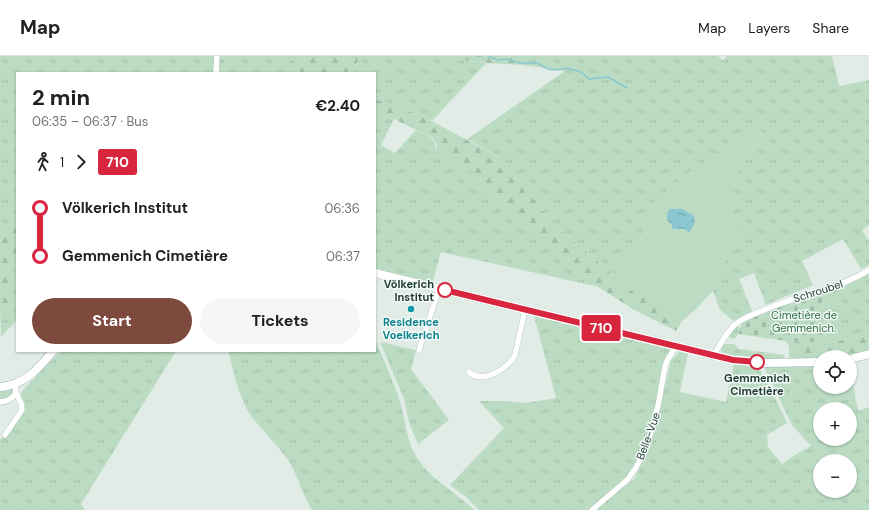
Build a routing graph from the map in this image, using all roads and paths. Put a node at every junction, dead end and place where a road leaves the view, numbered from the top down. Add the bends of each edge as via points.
1 (217, 56) edge
2 (216, 72) edge
3 (869, 270) edge
4 (376, 273) edge
5 (439, 289) junction
6 (526, 310) junction
7 (676, 346) junction
8 (419, 350) dead end
9 (52, 352) edge
10 (869, 354) edge
11 (714, 355) junction
12 (857, 357) edge
13 (813, 362) edge
14 (469, 372) dead end
15 (15, 385) junction
16 (0, 387) edge
17 (16, 393) junction
18 (0, 402) edge
19 (5, 435) dead end
20 (592, 510) edge

1 - 2 street
3 - 11 street, Schroubel via 840,284 779,304 744,319 731,330
4 - 5 main road
5 - 6 main road
5 - 8 street
6 - 7 main road
6 - 14 street via 512,361 492,375 473,376
7 - 11 main road
7 - 20 street, Belle-Vue via 665,366 658,406 646,449 626,480
9 - 15 main road via 30,375
10 - 12 main road
11 - 13 main road via 733,360 766,363
15 - 16 main road
15 - 17 street
17 - 18 street via 5,402
17 - 19 street via 22,410

